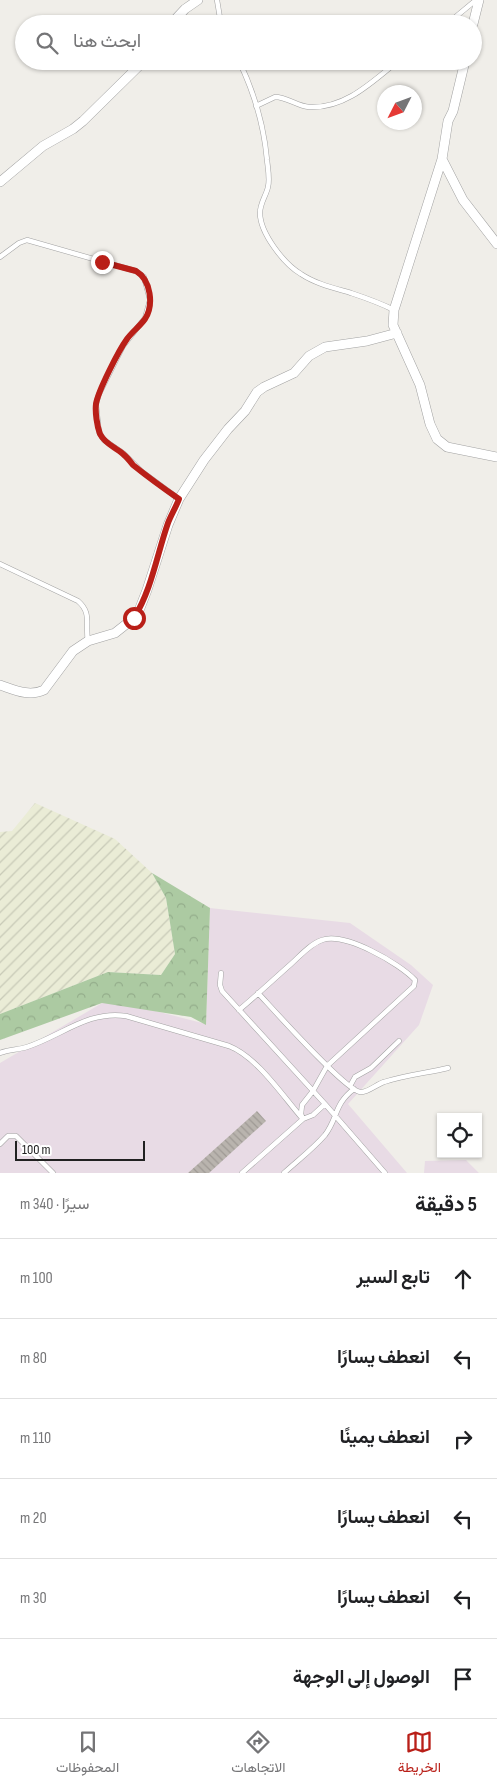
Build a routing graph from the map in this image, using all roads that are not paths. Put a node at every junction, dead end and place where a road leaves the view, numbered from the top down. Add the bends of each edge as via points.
1 (198, 0) edge
2 (217, 0) edge
3 (477, 0) edge
4 (179, 15) edge
5 (220, 15) edge
6 (458, 15) edge
7 (474, 15) edge
8 (135, 70) edge
9 (242, 70) edge
10 (387, 70) edge
11 (463, 70) edge
12 (256, 106) junction
13 (442, 159) junction
14 (0, 182) edge
15 (497, 244) edge
16 (0, 257) edge
17 (394, 310) junction
18 (397, 333) junction
19 (497, 457) edge
20 (179, 499) junction
21 (0, 564) edge
22 (88, 641) junction
23 (0, 685) edge
24 (222, 974) dead end
25 (258, 993) junction
26 (239, 1010) junction
27 (399, 1041) dead end
28 (0, 1053) edge
29 (327, 1066) junction
30 (448, 1068) dead end
31 (352, 1087) junction
32 (313, 1092) junction
33 (325, 1104) junction
34 (335, 1115) junction
35 (303, 1119) junction
36 (0, 1144) edge
37 (53, 1173) edge
38 (242, 1173) edge
39 (284, 1173) edge
40 (385, 1173) edge

1 - 4 street
2 - 5 lane
3 - 6 lane
3 - 7 street
8 - 14 street via 83,121 49,142
9 - 12 lane
10 - 12 lane via 361,91 331,104 309,107 275,97
11 - 13 street via 448,121
12 - 17 lane via 268,174 260,212 262,225 277,252 288,266 316,282
13 - 15 street via 463,200
13 - 17 street
16 - 20 lane via 22,241 31,240 136,271 144,277 150,300 148,310 122,346 99,394 97,420 104,440
17 - 18 street via 393,325
18 - 19 street via 420,385 437,439 447,447
18 - 20 street via 325,347 310,356 294,373 264,386 219,440
20 - 22 street via 134,618 114,633
21 - 22 lane via 78,600 88,617
22 - 23 street via 74,651 44,690 28,693
24 - 26 lane via 221,988
25 - 26 lane
25 - 29 lane
25 - 29 lane via 311,947 325,939 336,939 369,950 415,980 414,986
26 - 32 lane
27 - 31 lane via 371,1068 358,1074
28 - 35 lane via 26,1047 92,1018 109,1014 126,1016 241,1051
29 - 31 lane
29 - 32 lane
30 - 31 lane via 385,1082 360,1092
31 - 34 lane
32 - 33 lane
32 - 35 lane via 302,1105
33 - 34 lane
33 - 35 lane
34 - 39 lane via 325,1135
34 - 40 lane
35 - 38 lane
36 - 37 lane via 8,1136 16,1136

